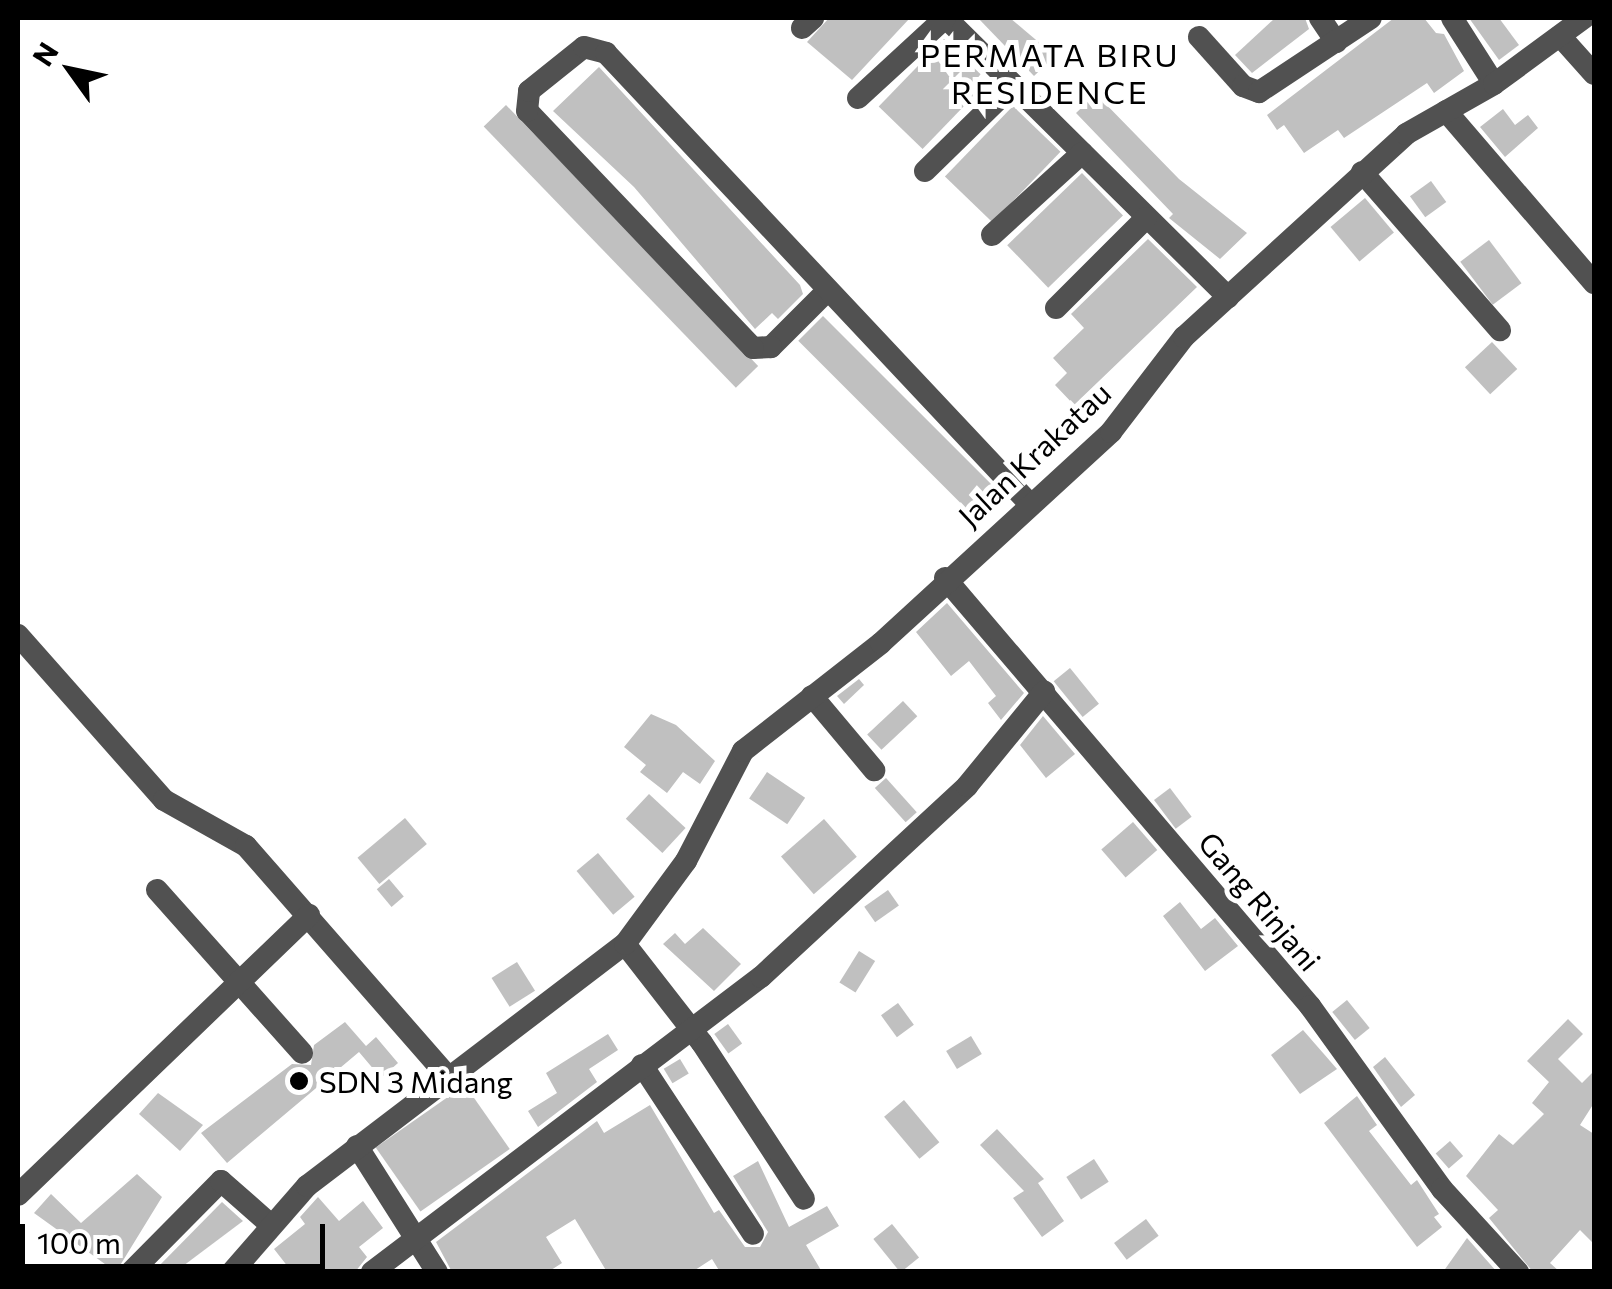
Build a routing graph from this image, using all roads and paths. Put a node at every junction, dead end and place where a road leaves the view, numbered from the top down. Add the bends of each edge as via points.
1 (945, 18) edge
2 (1320, 18) edge
3 (1370, 18) edge
4 (1452, 18) edge
5 (1584, 18) edge
6 (1560, 36) junction
7 (1199, 37) dead end
8 (1336, 42) junction
9 (1594, 74) edge
10 (1494, 84) junction
11 (1013, 86) junction
12 (858, 98) dead end
13 (1446, 111) junction
14 (1082, 153) junction
15 (925, 171) dead end
16 (1362, 172) junction
17 (1146, 218) junction
18 (992, 234) dead end
19 (1594, 283) edge
20 (828, 290) junction
21 (1228, 297) junction
22 (1056, 308) dead end
23 (1500, 330) dead end
24 (1028, 502) junction
25 (946, 578) junction
26 (18, 636) edge
27 (1044, 692) junction
28 (812, 696) junction
29 (874, 770) dead end
30 (157, 890) dead end
31 (309, 915) junction
32 (625, 944) junction
33 (241, 983) junction
34 (692, 1031) junction
35 (302, 1052) dead end
36 (642, 1065) junction
37 (451, 1080) junction
38 (358, 1146) junction
39 (18, 1195) edge
40 (804, 1199) dead end
41 (270, 1224) junction
42 (753, 1234) dead end
43 (414, 1235) junction
44 (131, 1272) edge
45 (232, 1272) edge
46 (372, 1272) edge
47 (437, 1272) edge
48 (1518, 1272) edge

1 - 11 street
1 - 12 street
2 - 8 street
3 - 8 street
4 - 10 street
5 - 6 street, Jalan Krakatau
6 - 9 street
6 - 10 street, Jalan Krakatau
7 - 8 street via 1243,86 1259,92
10 - 13 street, Jalan Krakatau
11 - 14 street
11 - 15 street
13 - 16 street, Jalan Krakatau
13 - 19 street
14 - 17 street
14 - 18 street
16 - 21 street, Jalan Krakatau
16 - 23 street
17 - 21 street
17 - 22 street
20 - 20 street via 596,47 584,47 525,97 526,111 752,348 771,347
20 - 24 street
21 - 24 street, Jalan Krakatau via 1184,337 1111,432
24 - 25 street, Jalan Krakatau
25 - 27 street, Gang Rinjani
25 - 28 street, Jalan Krakatau via 881,643
26 - 31 street via 164,800 233,835
27 - 34 street via 955,798 761,977
27 - 48 street, Gang Rinjani via 1310,1006 1442,1189
28 - 29 street
28 - 32 street, Jalan Krakatau via 744,750 679,874
30 - 33 street
31 - 33 street
31 - 37 street
32 - 34 street
32 - 37 street, Jalan Krakatau
33 - 35 street
33 - 39 street
34 - 36 street
34 - 40 street
36 - 42 street
36 - 43 street
37 - 38 street, Jalan Krakatau
38 - 41 street, Jalan Krakatau
38 - 43 street
41 - 44 street via 221,1180
41 - 45 street, Jalan Krakatau
43 - 46 street
43 - 47 street

